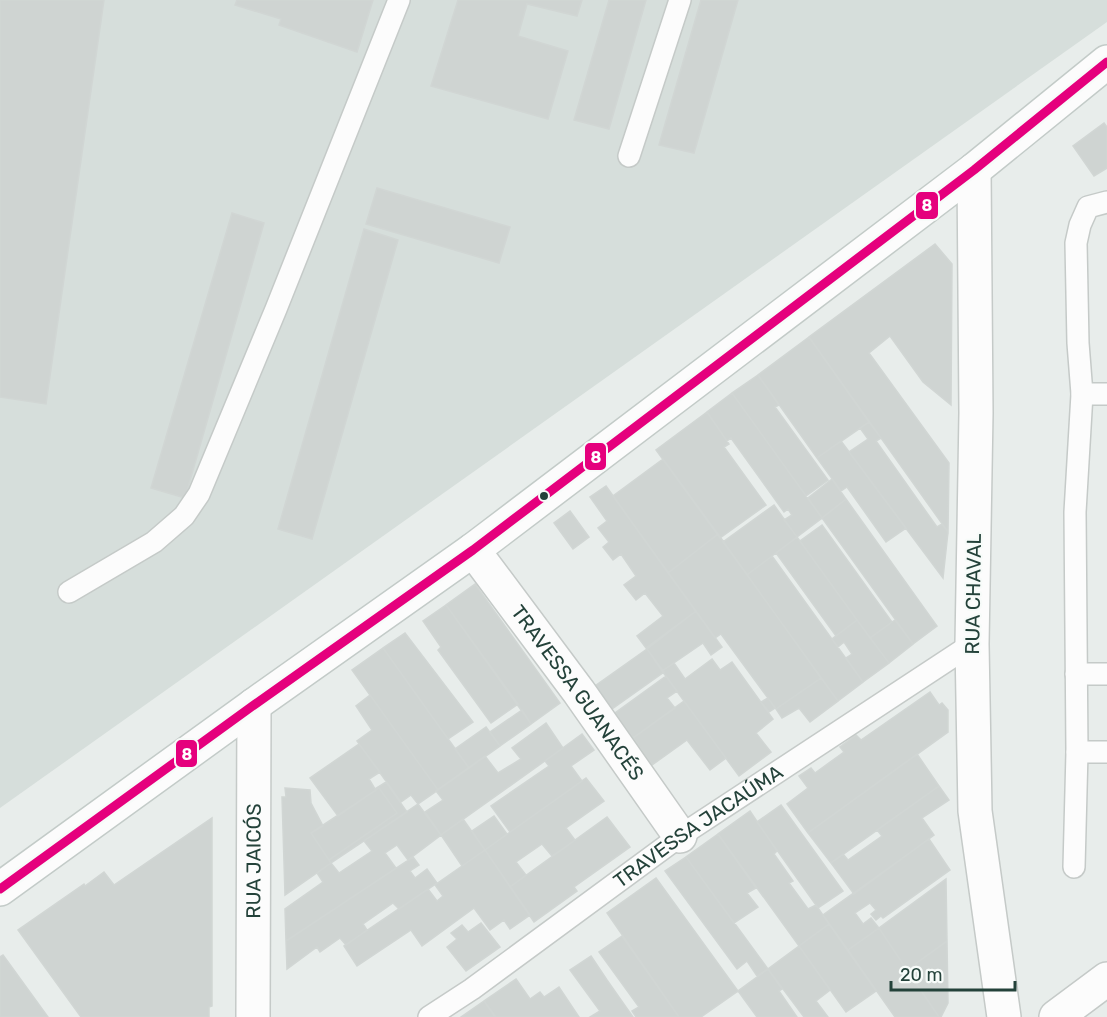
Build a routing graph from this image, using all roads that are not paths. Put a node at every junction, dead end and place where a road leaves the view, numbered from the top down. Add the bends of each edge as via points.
1 (399, 0) edge
2 (680, 0) edge
3 (1107, 62) edge
4 (629, 156) dead end
5 (974, 170) junction
6 (1107, 202) edge
7 (1082, 394) junction
8 (1107, 394) edge
9 (473, 550) junction
10 (69, 592) dead end
11 (972, 644) junction
12 (1076, 674) junction
13 (1107, 675) edge
14 (254, 705) junction
15 (1077, 752) junction
16 (1107, 753) edge
17 (680, 836) junction
18 (1074, 867) dead end
19 (0, 889) edge
20 (1107, 979) edge
21 (253, 1017) edge
22 (429, 1017) edge
23 (1004, 1017) edge
24 (1056, 1017) edge

1 - 10 lane via 199,494 184,516 154,543
2 - 4 lane
3 - 5 street
5 - 9 street
5 - 11 street, RUA CHAVAL via 976,413
6 - 7 lane via 1088,207 1076,243
7 - 8 lane
7 - 12 lane via 1075,512
9 - 14 street
9 - 17 street, TRAVESSA GUANACÉS
11 - 17 lane, TRAVESSA JACAÚMA
11 - 23 street, RUA CHAVAL via 975,812
12 - 13 lane
12 - 15 lane
14 - 19 street
14 - 21 street, RUA JAICÓS
15 - 16 lane
15 - 18 lane
17 - 22 lane, TRAVESSA JACAÚMA
20 - 24 street

